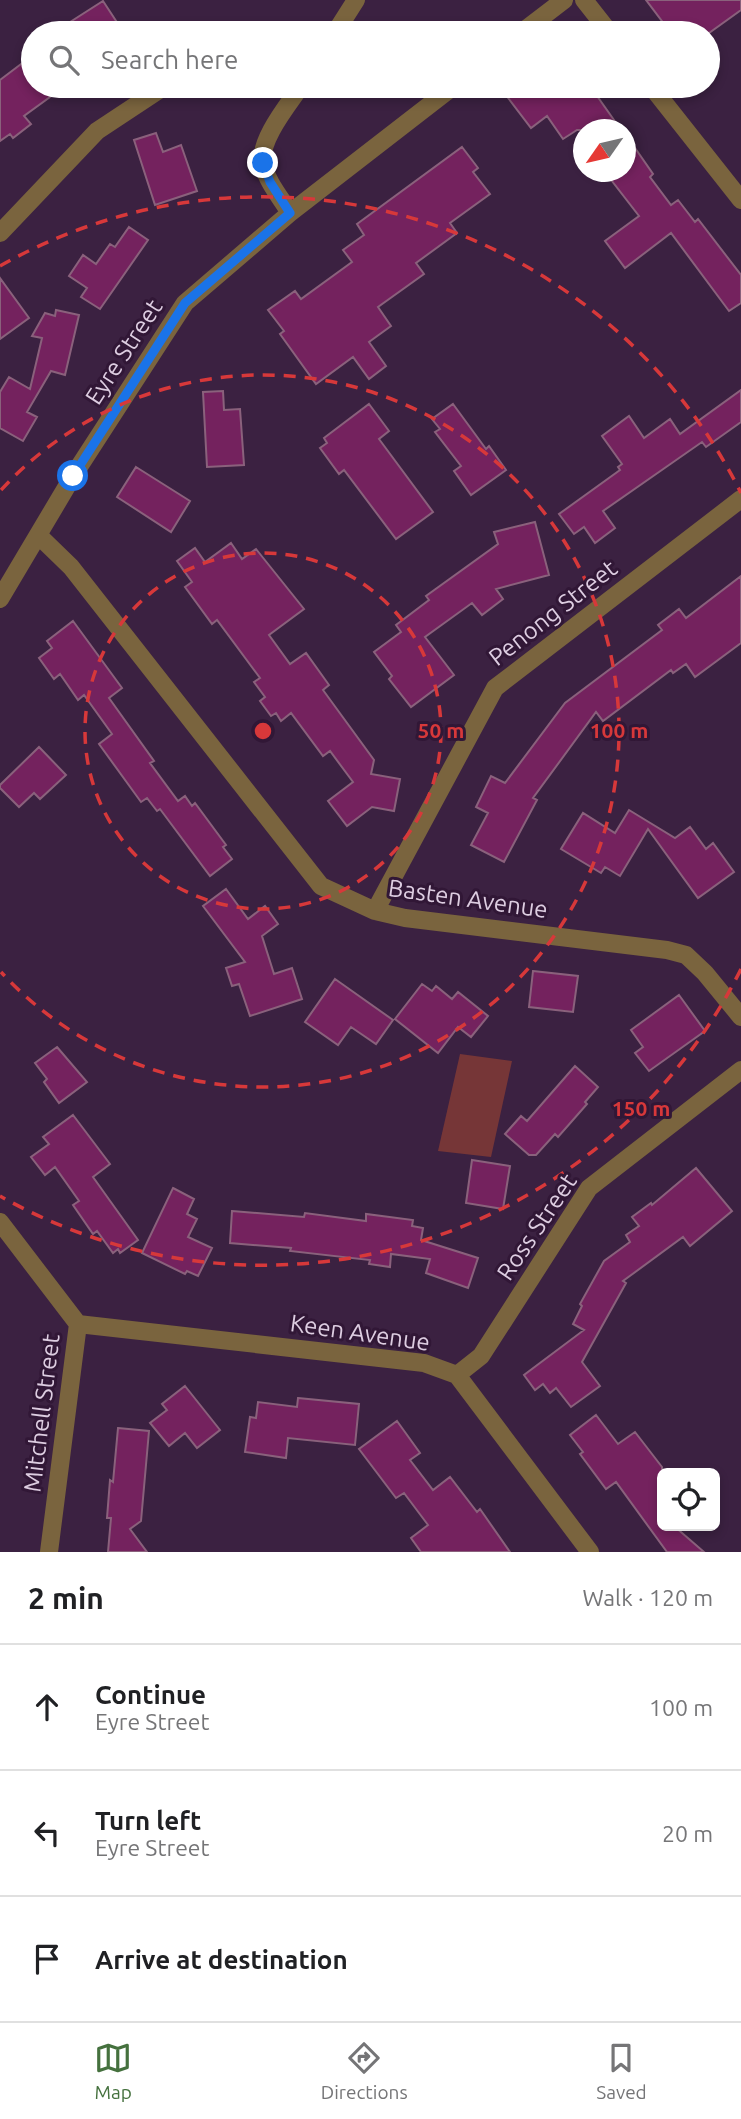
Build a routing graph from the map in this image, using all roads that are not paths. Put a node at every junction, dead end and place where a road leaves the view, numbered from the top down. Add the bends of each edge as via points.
1 (356, 0) edge
2 (564, 0) edge
3 (584, 0) edge
4 (343, 21) edge
5 (537, 21) edge
6 (601, 21) edge
7 (147, 98) edge
8 (294, 98) edge
9 (439, 98) edge
10 (660, 98) edge
11 (741, 200) edge
12 (290, 213) junction
13 (0, 233) edge
14 (741, 499) edge
15 (38, 535) junction
16 (0, 599) edge
17 (375, 911) junction
18 (741, 1017) edge
19 (741, 1070) edge
20 (0, 1222) edge
21 (78, 1324) junction
22 (457, 1375) junction
23 (49, 1552) edge
24 (590, 1552) edge

1 - 4 street
2 - 5 street
3 - 6 street
7 - 13 street via 97,131
8 - 12 street via 264,148 263,163
9 - 12 street, Eyre Street
10 - 11 street
12 - 15 street, Eyre Street via 185,303
14 - 17 street, Penong Street via 495,688
15 - 16 street, Eyre Street
15 - 17 street, Basten Avenue via 71,567 321,886
17 - 18 street, Basten Avenue via 667,950 686,956 705,973
19 - 22 street, Ross Street via 589,1188 481,1356
20 - 21 street, Mitchell Street
21 - 22 street, Keen Avenue via 424,1363
21 - 23 street, Mitchell Street
22 - 24 street, Keen Avenue

